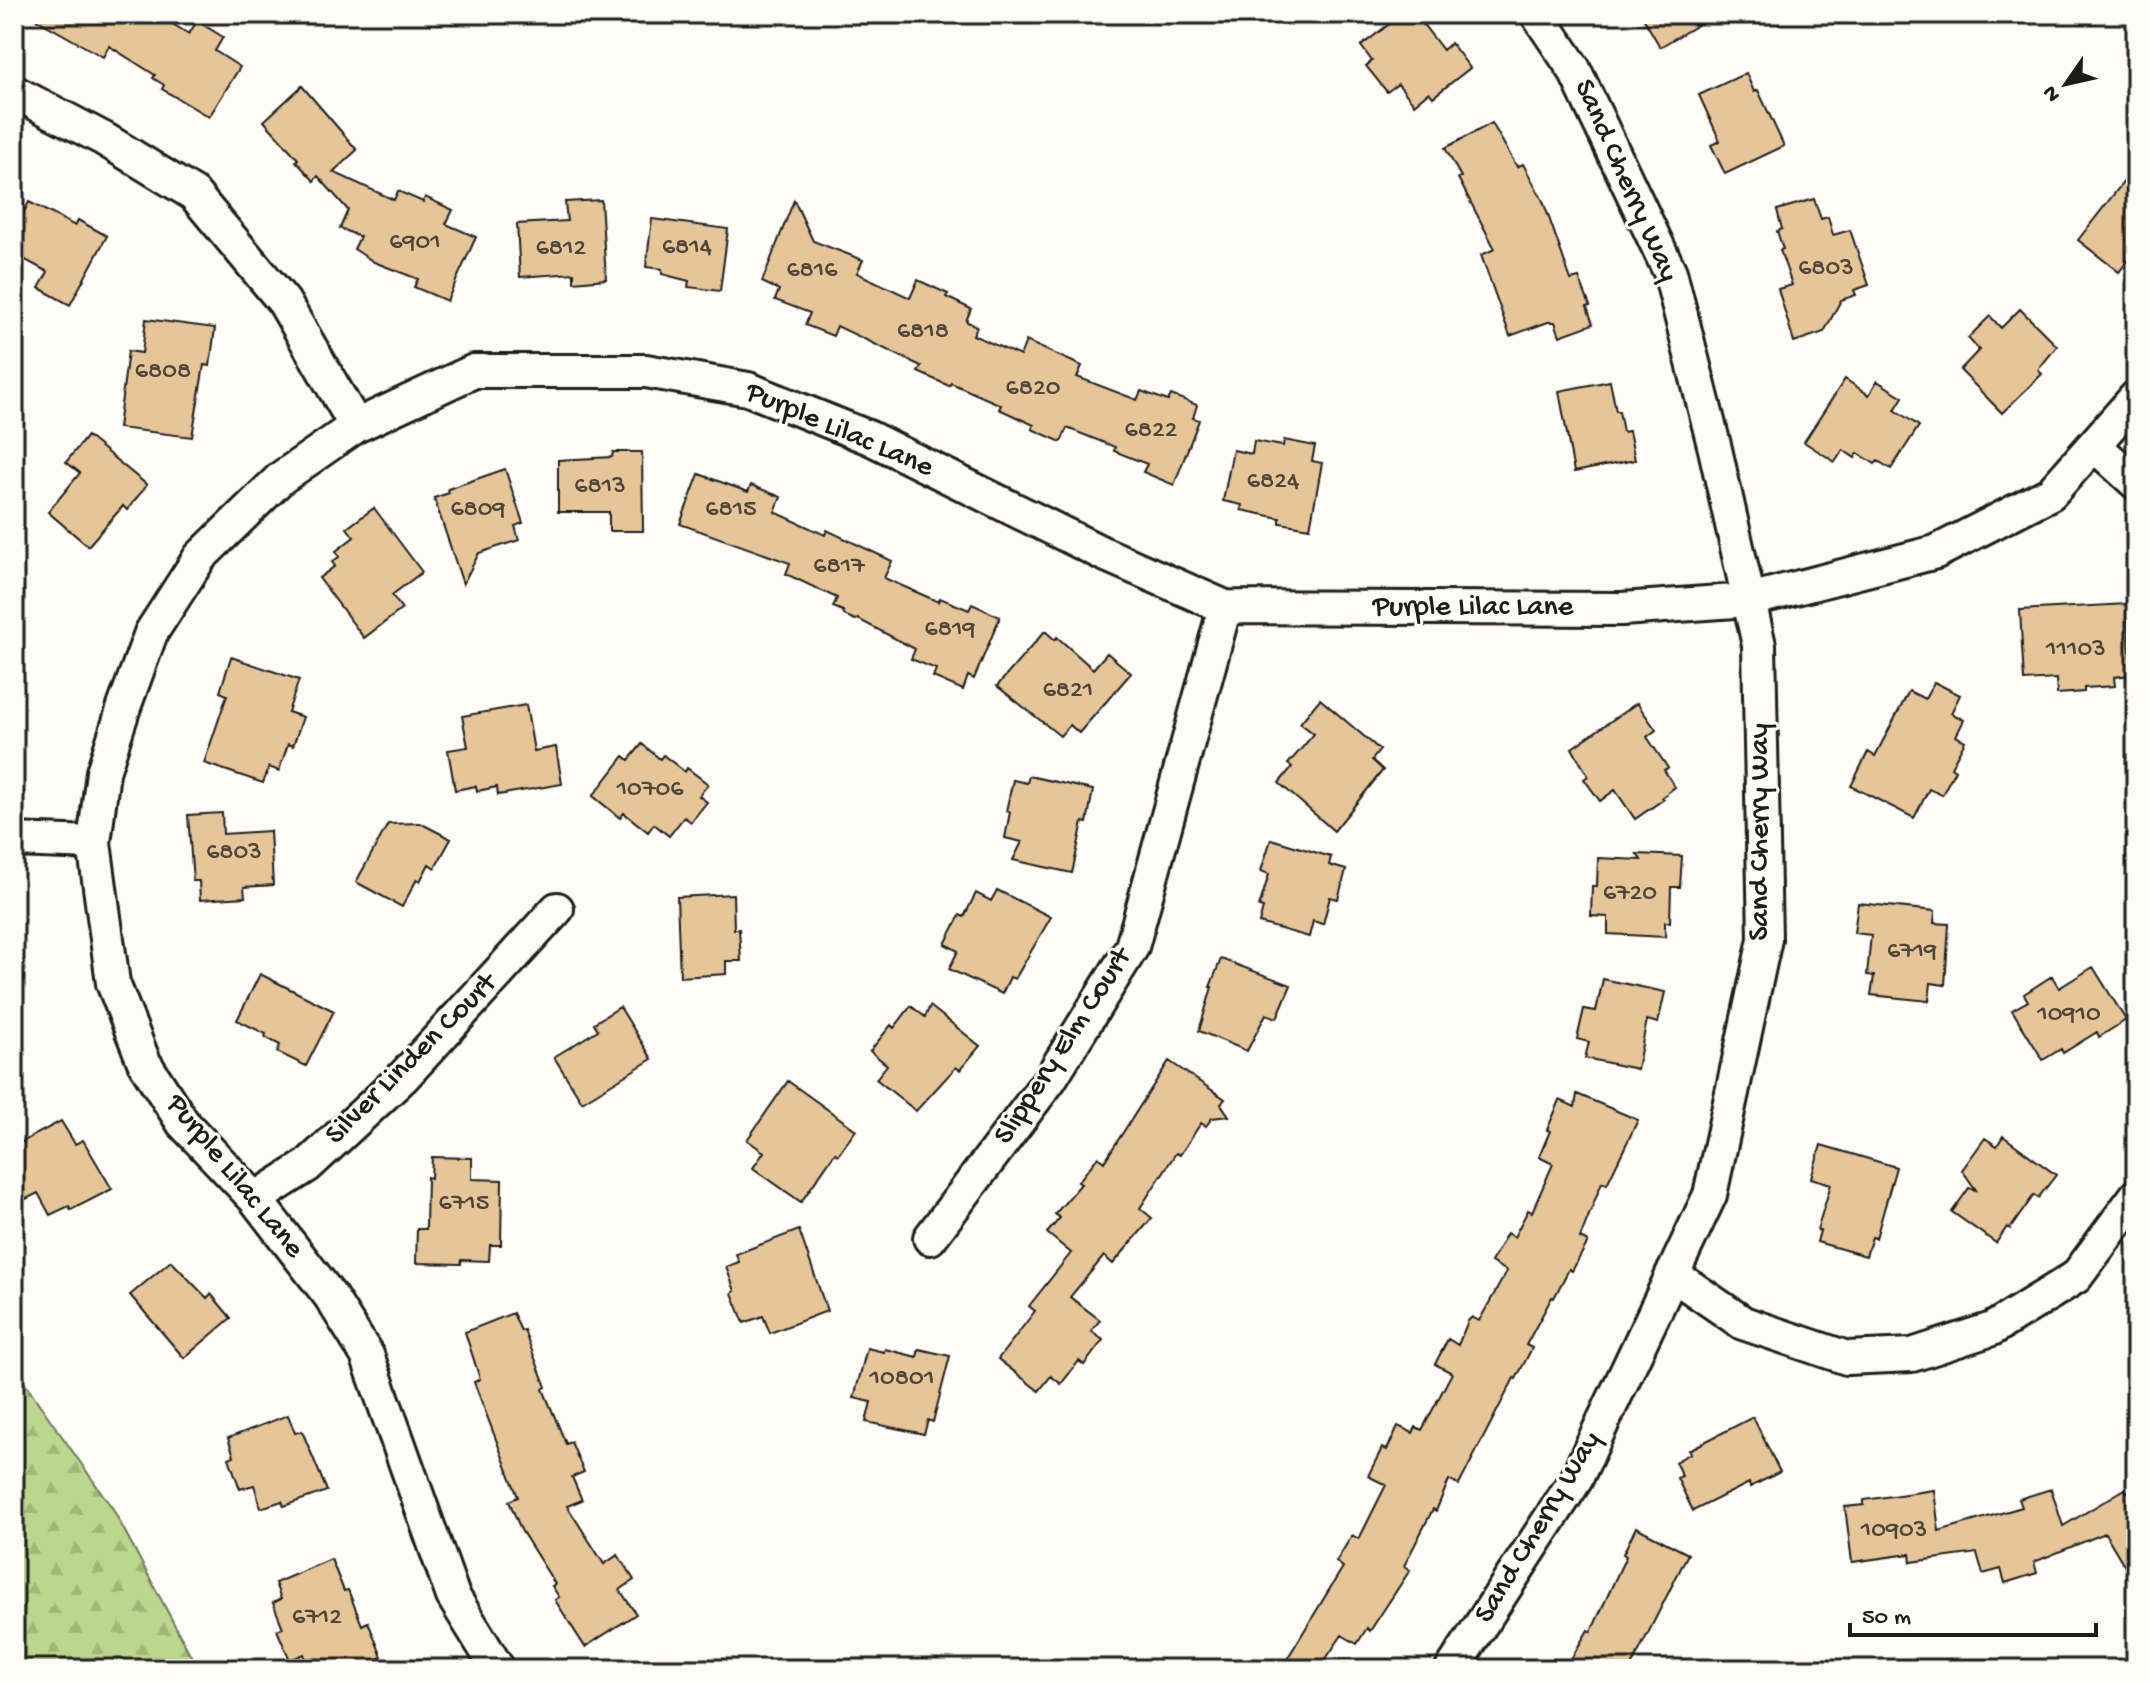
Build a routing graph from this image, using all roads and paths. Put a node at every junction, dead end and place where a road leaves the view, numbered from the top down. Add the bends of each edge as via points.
1 (1537, 14) edge
2 (14, 92) edge
3 (2136, 397) edge
4 (356, 426) junction
5 (2094, 445) junction
6 (2136, 483) edge
7 (1749, 600) junction
8 (1225, 607) junction
9 (14, 840) edge
10 (94, 843) junction
11 (557, 909) dead end
12 (2136, 1196) edge
13 (255, 1199) junction
14 (930, 1238) dead end
15 (1672, 1274) junction
16 (498, 1669) edge
17 (1452, 1669) edge

1 - 7 street, Sand Cherry Way via 1574,69 1670,272
2 - 4 street via 194,194 284,302
3 - 5 street, Purple Lilac Lane
4 - 8 street, Purple Lilac Lane via 474,371 646,371 748,389 870,438 1102,553
4 - 10 street, Purple Lilac Lane via 281,478 200,557 151,633 103,772
5 - 6 street
5 - 7 street, Purple Lilac Lane via 2051,493 1936,552
7 - 8 street, Purple Lilac Lane via 1622,609
7 - 15 street, Sand Cherry Way via 1759,645 1765,939 1710,1195
8 - 14 street, Slippery Elm Court via 1132,947 1050,1079
9 - 10 street
10 - 13 street, Purple Lilac Lane via 113,983 144,1062 183,1123
11 - 13 street, Silver Linden Court via 404,1076 307,1166
12 - 15 street via 2076,1277 1992,1329 1912,1355 1847,1358 1743,1323
13 - 16 street, Purple Lilac Lane via 330,1296 367,1355 453,1596
15 - 17 street, Sand Cherry Way via 1576,1479

